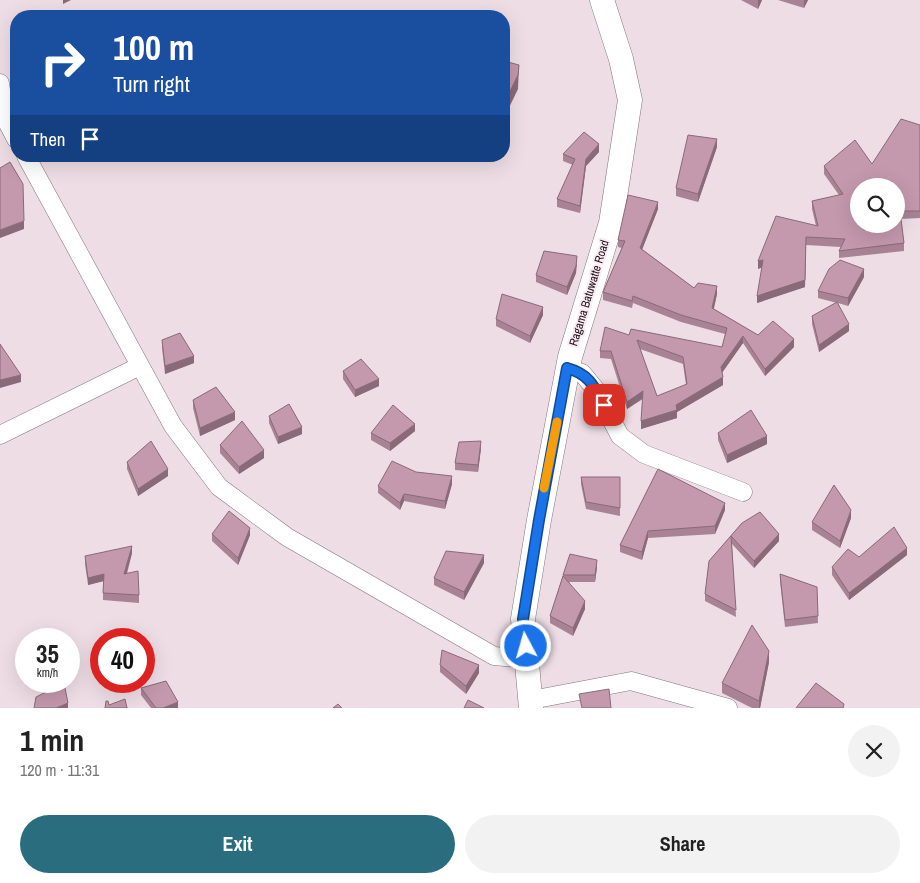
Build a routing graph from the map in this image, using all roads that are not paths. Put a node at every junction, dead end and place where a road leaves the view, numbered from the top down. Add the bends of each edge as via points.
1 (602, 0) edge
2 (0, 83) edge
3 (10, 128) edge
4 (29, 162) edge
5 (140, 366) junction
6 (567, 368) junction
7 (0, 435) edge
8 (743, 492) dead end
9 (528, 659) junction
10 (531, 704) edge
11 (728, 708) edge

1 - 6 street, Ragama Batuwatte Road via 630,100 611,223
2 - 3 street via 5,118
4 - 5 street
5 - 7 street
5 - 9 street via 173,426 219,487 287,537 494,656
6 - 8 street via 582,373 596,390 620,436 644,454
6 - 9 street, Ragama Batuwatte Road via 523,619
9 - 10 street, Ragama Batuwatte Road
10 - 11 street via 631,681

